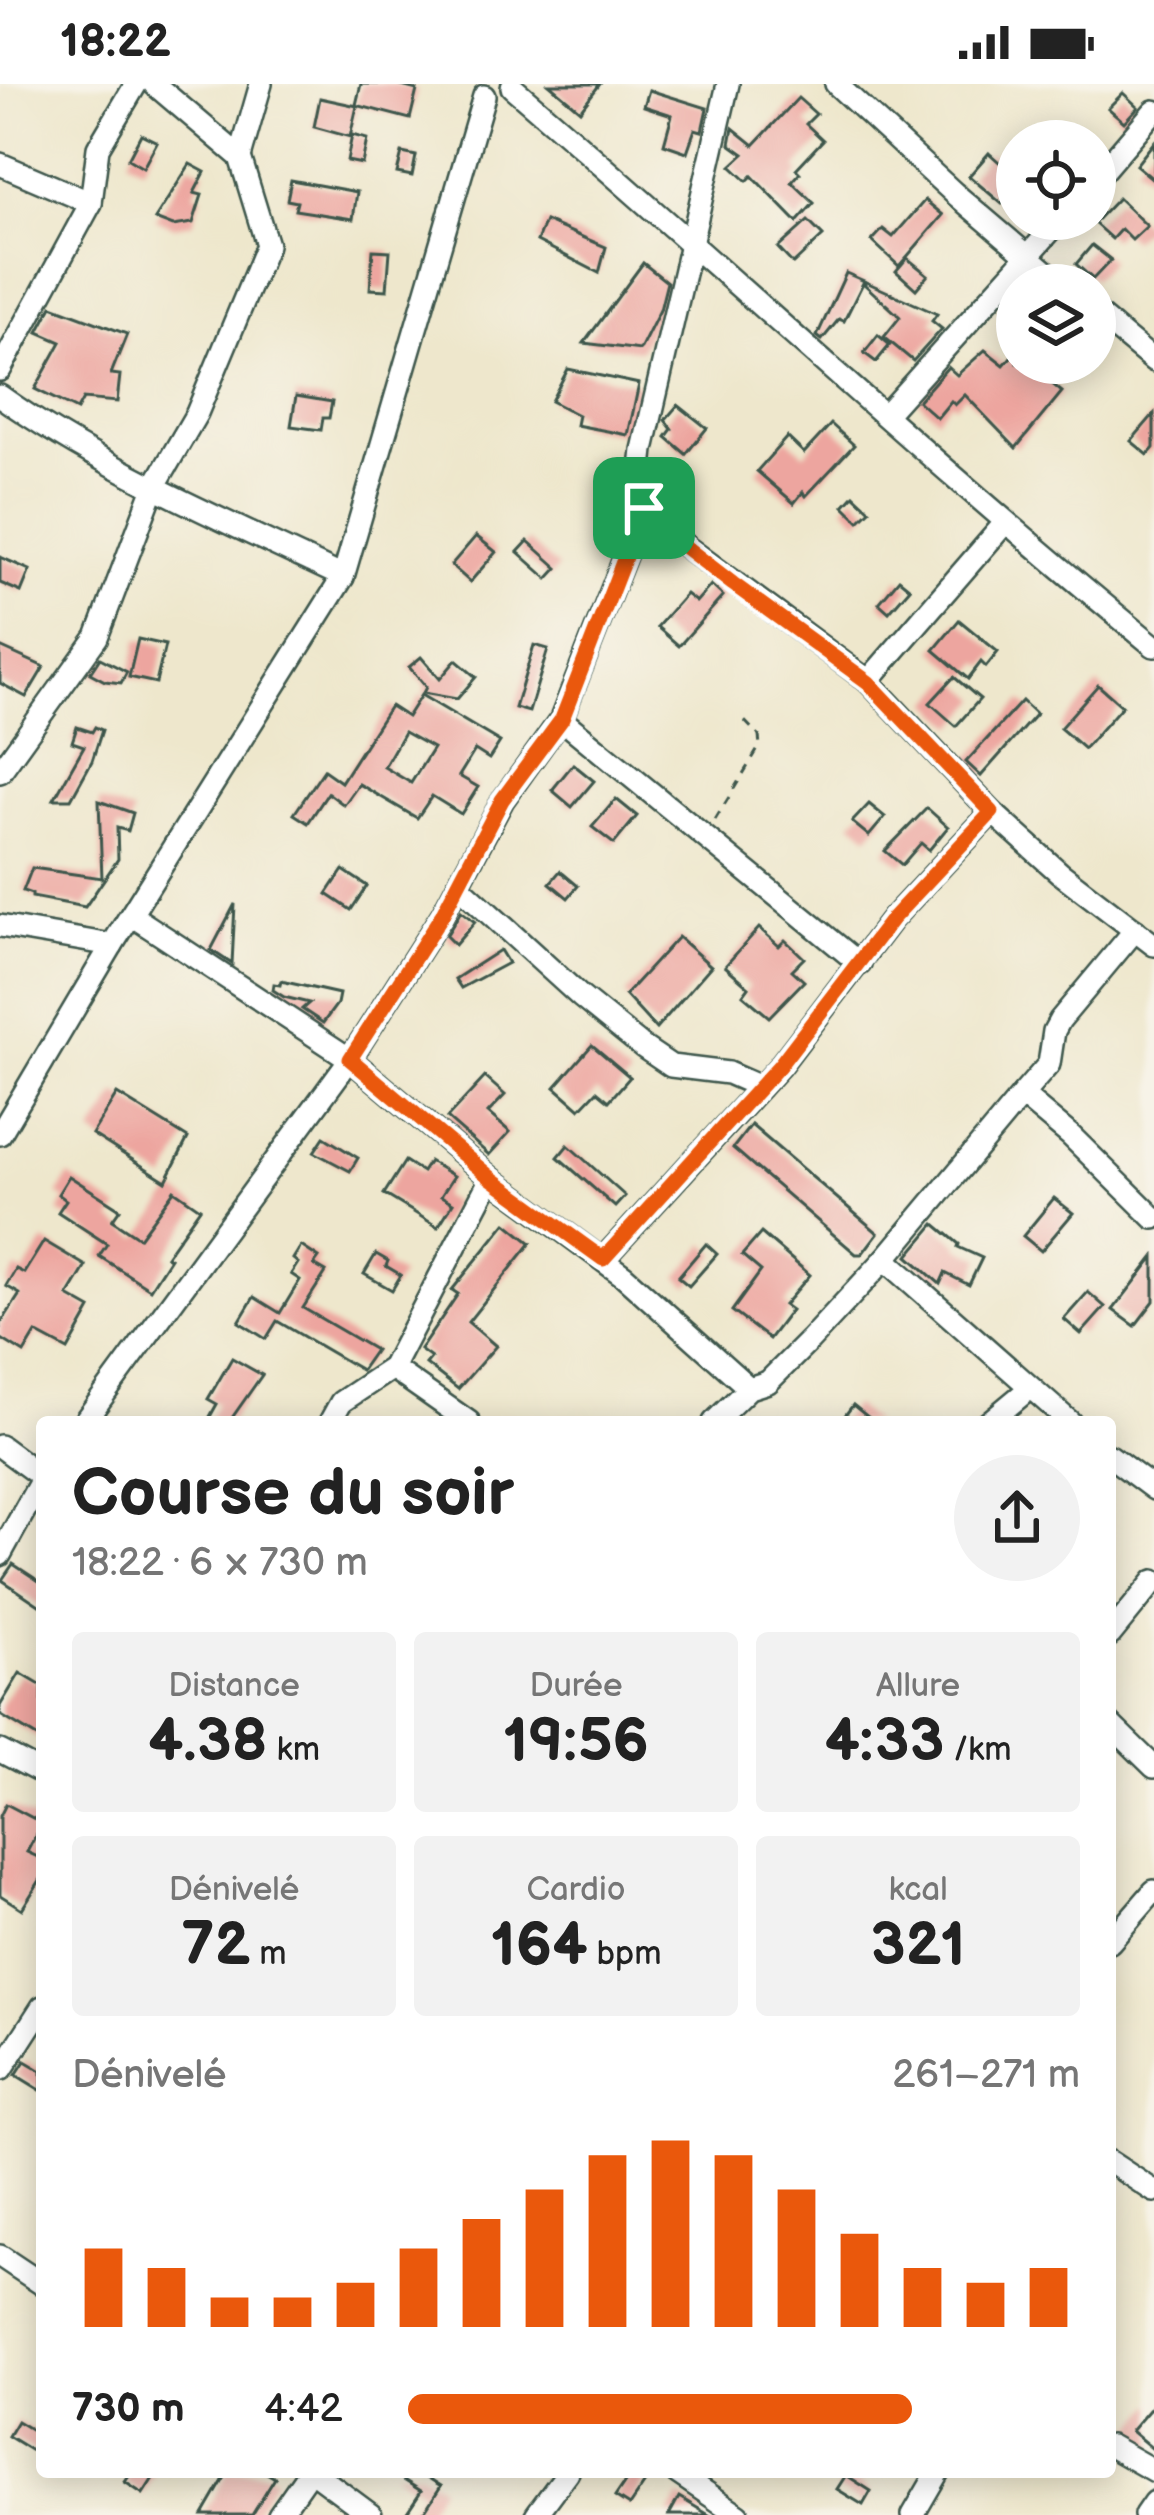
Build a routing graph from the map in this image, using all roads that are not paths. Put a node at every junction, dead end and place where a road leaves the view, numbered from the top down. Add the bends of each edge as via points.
1 (136, 84) edge
2 (154, 84) edge
3 (261, 84) edge
4 (728, 84) edge
5 (836, 84) edge
6 (512, 85) edge
7 (477, 90) edge
8 (1154, 111) edge
9 (1116, 155) edge
10 (240, 158) junction
11 (0, 164) edge
12 (91, 203) junction
13 (690, 240) junction
14 (1043, 240) edge
15 (1028, 257) junction
16 (1036, 264) edge
17 (1116, 330) edge
18 (1154, 362) edge
19 (0, 370) edge
20 (0, 396) edge
21 (885, 415) junction
22 (154, 487) junction
23 (644, 508) junction
24 (1004, 524) junction
25 (343, 577) junction
26 (1154, 646) edge
27 (868, 682) junction
28 (562, 719) junction
29 (0, 772) edge
30 (992, 812) junction
31 (458, 885) junction
32 (131, 915) junction
33 (0, 926) edge
34 (1135, 930) junction
35 (112, 945) junction
36 (1154, 945) edge
37 (860, 964) junction
38 (350, 1059) junction
39 (760, 1088) junction
40 (1022, 1095) junction
41 (0, 1134) edge
42 (491, 1178) junction
43 (1154, 1218) edge
44 (603, 1259) junction
45 (885, 1259) junction
46 (392, 1368) junction
47 (749, 1388) junction
48 (1030, 1388) junction
49 (88, 1416) edge
50 (333, 1416) edge
51 (461, 1416) edge
52 (720, 1416) edge
53 (995, 1416) edge
54 (1063, 1416) edge
55 (0, 1446) edge
56 (1116, 1460) edge
57 (36, 1473) edge
58 (36, 1489) edge
59 (1154, 1489) edge
60 (0, 1555) edge
61 (1154, 1581) edge
62 (1116, 1628) edge
63 (1116, 1730) edge
64 (0, 1750) edge
65 (1154, 1767) edge
66 (36, 1770) edge
67 (1154, 1892) edge
68 (1116, 1935) edge
69 (36, 2016) edge
70 (2, 2069) edge
71 (1116, 2166) edge
72 (1154, 2192) edge
73 (0, 2256) edge
74 (36, 2280) edge
75 (1116, 2449) edge
76 (1154, 2471) edge
77 (306, 2478) edge
78 (319, 2478) edge
79 (564, 2478) edge
80 (685, 2478) edge
81 (935, 2478) edge
82 (1154, 2502) edge
83 (279, 2515) edge
84 (371, 2515) edge
85 (536, 2515) edge
86 (739, 2515) edge
87 (913, 2515) edge
88 (1145, 2515) edge

1 - 12 street via 98,148
2 - 10 street
3 - 10 street
4 - 13 street
5 - 15 street
6 - 7 street via 500,96
6 - 13 street
7 - 25 street
8 - 9 street
10 - 22 street via 266,250 196,413
11 - 12 street
12 - 19 street
13 - 21 street
13 - 23 street via 643,450
14 - 15 street
15 - 16 street
15 - 21 street
17 - 18 street
20 - 22 street
21 - 24 street
22 - 25 street
22 - 29 street via 97,637
23 - 27 street
23 - 28 street
24 - 26 street
24 - 27 street
25 - 32 street
27 - 30 street
28 - 31 street via 502,800
28 - 37 street
30 - 34 street
30 - 37 street
31 - 38 street
31 - 39 street via 670,1066 728,1073
32 - 35 street
32 - 38 street
33 - 35 street
34 - 36 street
34 - 40 street via 1060,1020 1049,1064
35 - 41 street
37 - 39 street
38 - 42 street
38 - 49 street
39 - 44 street
40 - 43 street
40 - 45 street
42 - 44 street
42 - 46 street
44 - 47 street
45 - 47 street via 768,1382
45 - 48 street
46 - 50 street
46 - 51 street
47 - 52 street
48 - 53 street
48 - 54 street
55 - 57 street
56 - 59 street
58 - 60 street
61 - 62 street
63 - 65 street
64 - 66 street
67 - 68 street
69 - 70 street
71 - 72 street
73 - 74 street
75 - 76 street
77 - 83 street
78 - 84 street
79 - 85 street
80 - 86 street
81 - 87 street
82 - 88 street

